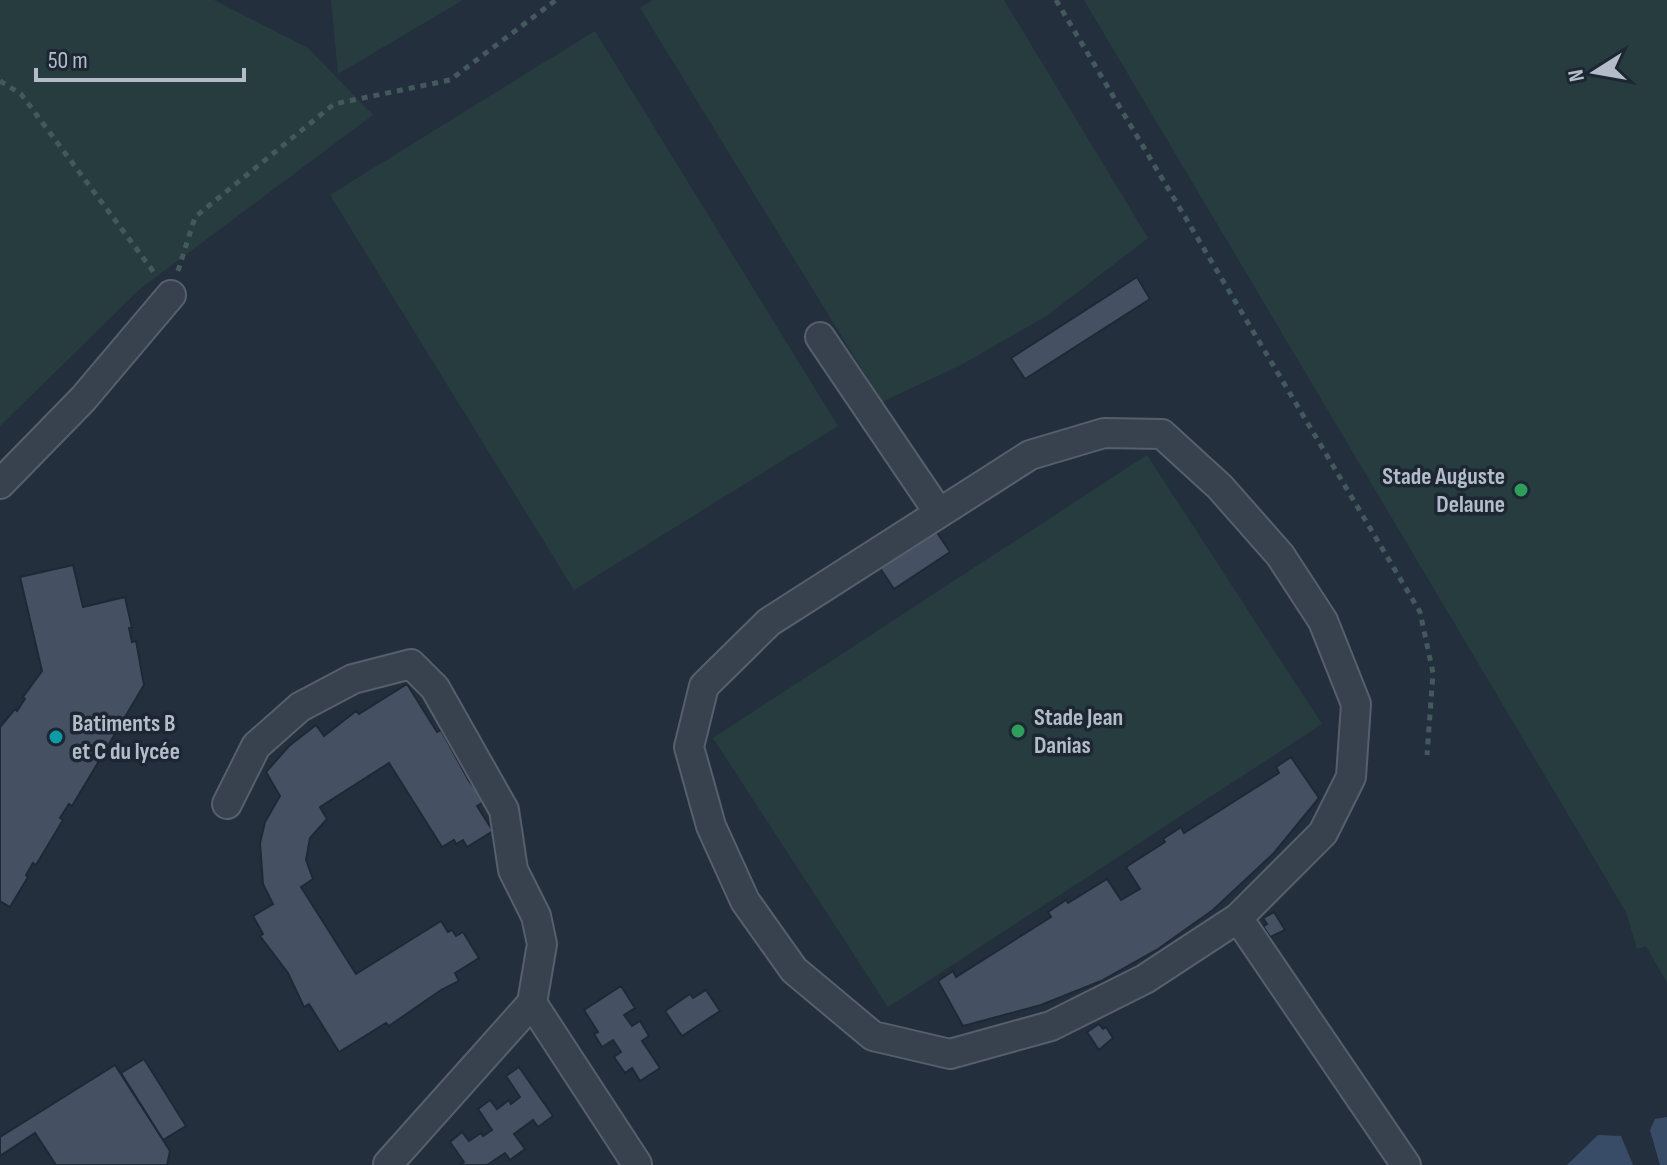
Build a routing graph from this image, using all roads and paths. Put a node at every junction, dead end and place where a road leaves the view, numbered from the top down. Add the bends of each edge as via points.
1 (556, 0) edge
2 (1056, 0) edge
3 (0, 81) edge
4 (171, 295) junction
5 (820, 337) dead end
6 (0, 484) edge
7 (939, 513) junction
8 (1427, 755) dead end
9 (227, 804) dead end
10 (1238, 918) junction
11 (532, 1003) junction
12 (388, 1164) edge
13 (637, 1164) edge
14 (1406, 1165) edge

1 - 4 path via 450,80 334,104 195,217
2 - 8 path via 1420,612 1433,673
3 - 4 path via 21,94
4 - 6 lane via 83,399
5 - 7 lane
7 - 10 lane via 1030,455 1104,433 1162,434 1220,487 1280,555 1323,621 1356,704 1351,777 1323,833
7 - 10 lane via 769,622 704,686 689,747 711,826 745,901 794,970 873,1036 950,1054 1051,1026 1145,979
9 - 11 lane via 256,746 300,707 353,679 411,664 435,688 504,810 513,870 536,916 542,944
10 - 14 lane
11 - 12 lane
11 - 13 lane

